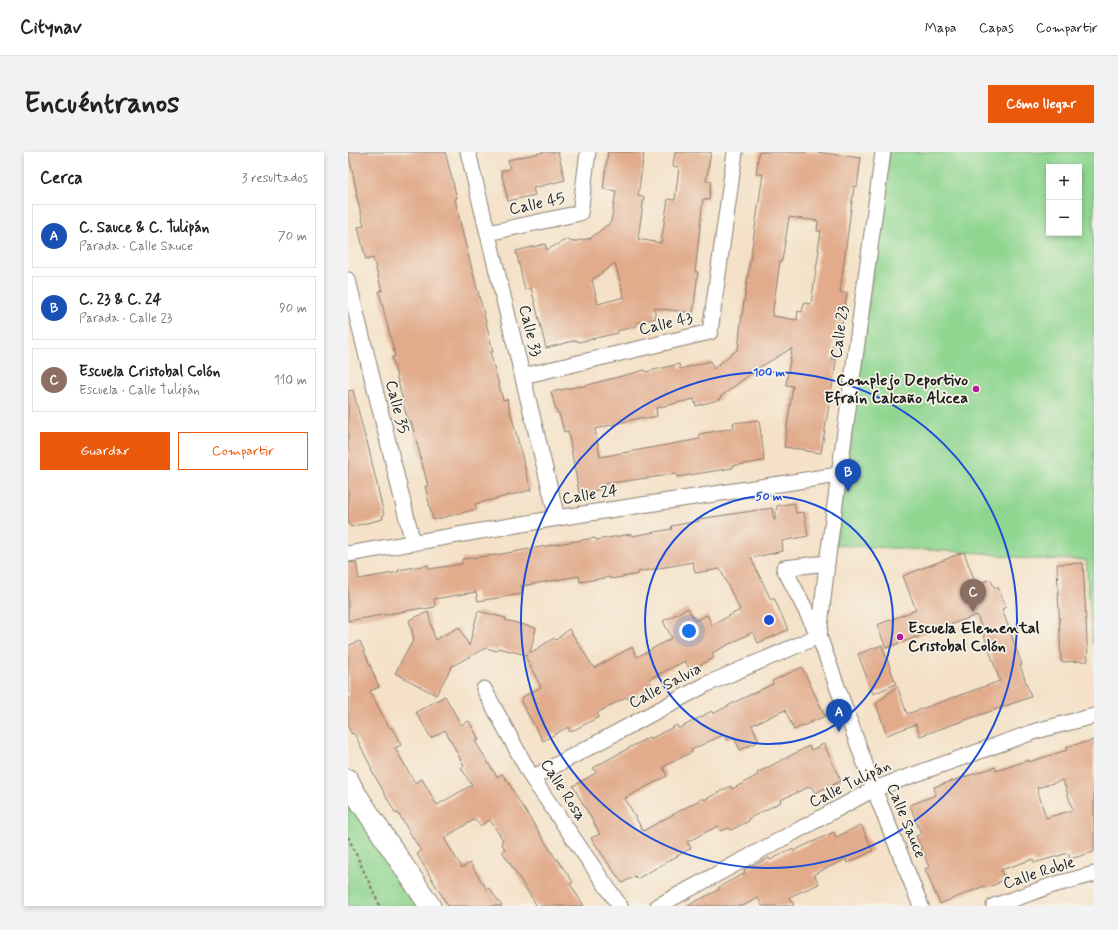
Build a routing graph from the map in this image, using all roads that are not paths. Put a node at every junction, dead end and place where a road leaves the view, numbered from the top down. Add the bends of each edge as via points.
1 (468, 152) edge
2 (588, 152) edge
3 (736, 152) edge
4 (883, 152) edge
5 (488, 233) junction
6 (348, 280) edge
7 (523, 376) junction
8 (838, 475) junction
9 (557, 518) junction
10 (413, 543) junction
11 (348, 554) edge
12 (826, 564) junction
13 (819, 636) junction
14 (484, 689) dead end
15 (1094, 716) edge
16 (532, 778) junction
17 (348, 780) edge
18 (874, 789) junction
19 (1094, 874) edge
20 (430, 906) edge
21 (620, 906) edge
22 (658, 906) edge
23 (921, 906) edge
24 (994, 906) edge

1 - 5 street, Calle 33
2 - 5 street, Calle 45 via 580,213
3 - 7 street, Calle 43 via 710,332
4 - 8 street, Calle 23
5 - 7 street, Calle 33
6 - 10 street, Calle 35
7 - 9 street, Calle 33
8 - 9 street, Calle 24
8 - 12 street, Calle 23
9 - 10 street, Calle 24
10 - 11 street, Calle 24
12 - 13 street, Calle 23
12 - 13 street, Calle Sauce via 784,568
13 - 16 street, Calle Salvia via 708,684
13 - 18 street, Calle Sauce
14 - 16 street, Calle Rosa
15 - 18 street, Calle Tulipán via 1036,731
16 - 21 street, Calle Rosa
17 - 20 street
18 - 22 street, Calle Tulipán
18 - 23 street, Calle Sauce
19 - 24 street, Calle Roble via 1053,885

